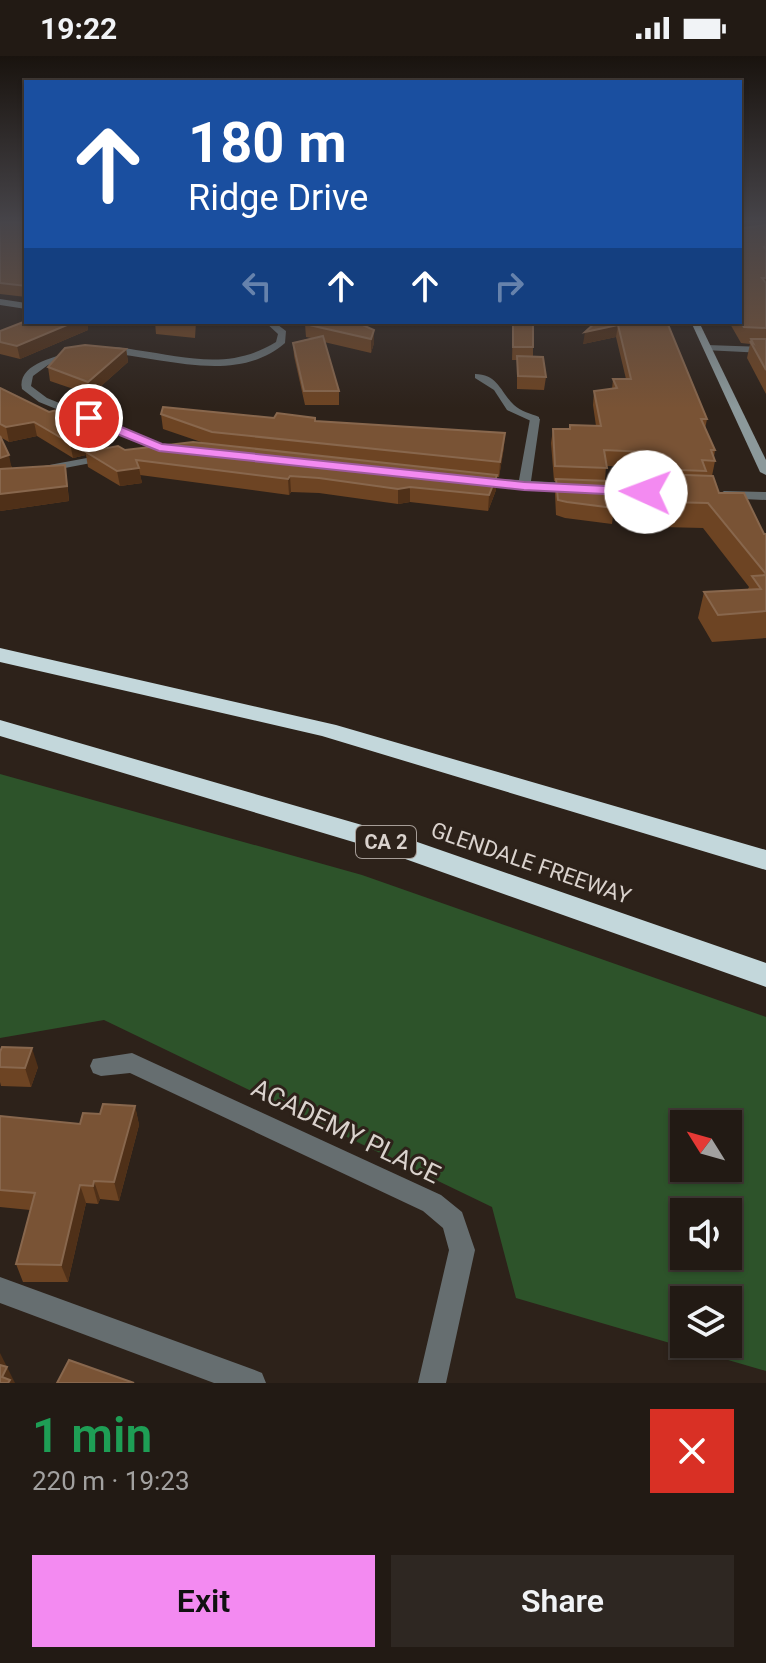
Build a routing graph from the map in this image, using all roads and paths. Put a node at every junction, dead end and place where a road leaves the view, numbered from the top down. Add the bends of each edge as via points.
1 (0, 302) edge
2 (24, 306) edge
3 (272, 324) edge
4 (696, 324) edge
5 (707, 348) junction
6 (766, 350) edge
7 (478, 376) dead end
8 (159, 447) junction
9 (174, 449) edge
10 (133, 452) edge
11 (120, 455) edge
12 (30, 472) edge
13 (766, 472) edge
14 (462, 479) edge
15 (524, 486) junction
16 (696, 494) edge
17 (711, 494) edge
18 (766, 496) edge
19 (0, 655) edge
20 (0, 728) edge
21 (765, 859) edge
22 (766, 975) edge
23 (101, 1066) dead end
24 (0, 1290) edge
25 (252, 1383) edge
26 (432, 1383) edge

1 - 2 street
3 - 8 street via 283,333 280,343 237,360 194,362 132,351 88,352 57,358 35,369 26,381 26,387 43,400
4 - 5 main road
5 - 6 street
5 - 13 main road
7 - 15 street via 498,388 511,408 535,419
8 - 9 street
8 - 10 street
11 - 12 street
14 - 15 street
15 - 16 street
17 - 18 street
19 - 21 highway via 327,730
20 - 22 highway, GLENDALE FREEWAY / CA 2 via 390,843
23 - 26 street, ACADEMY PLACE via 132,1063 432,1203 453,1221 462,1250
24 - 25 street

